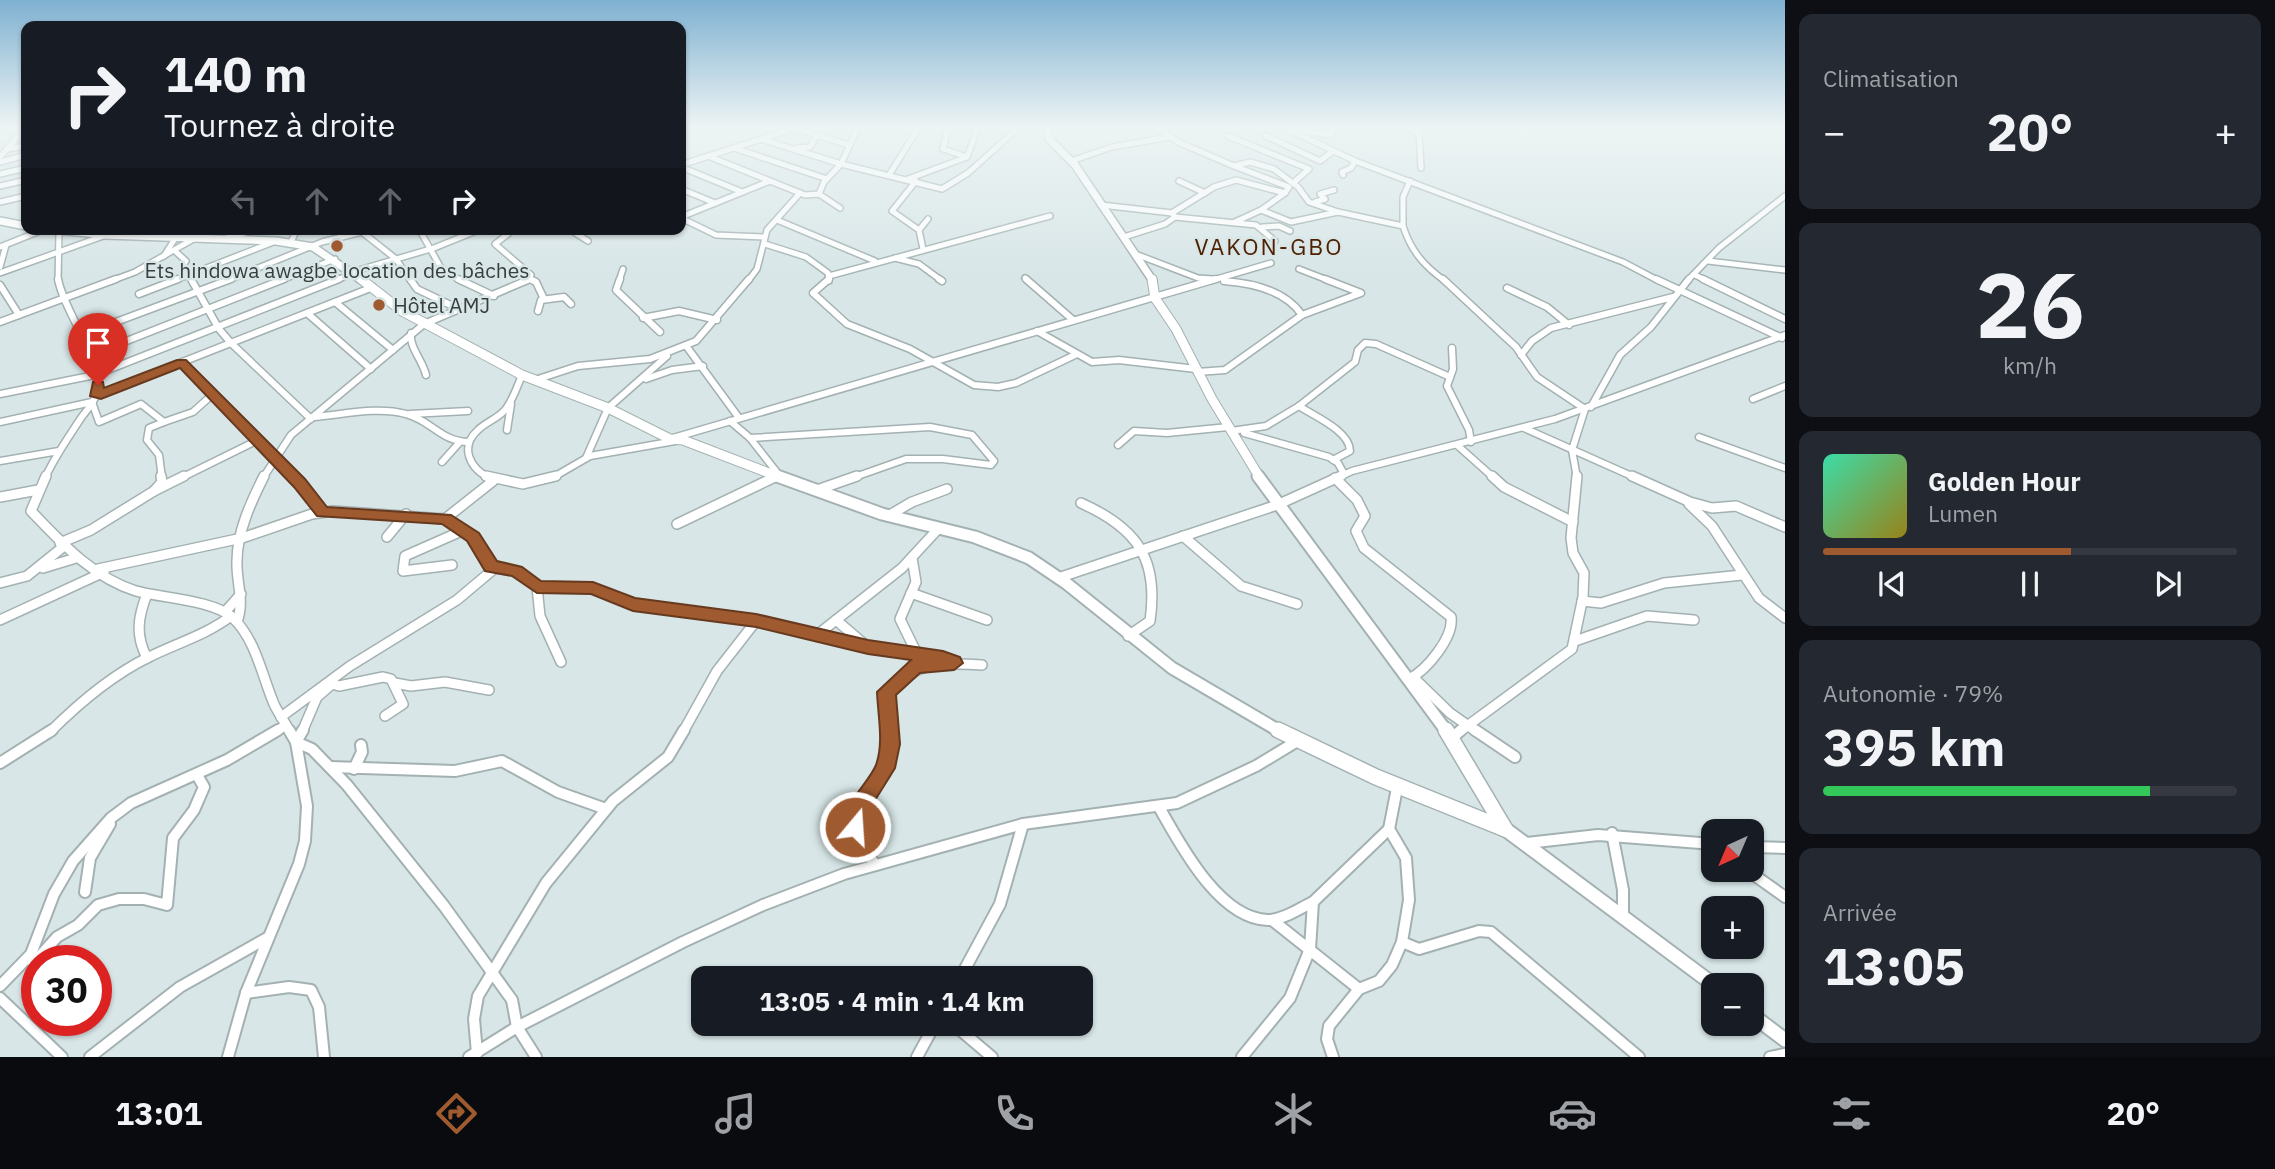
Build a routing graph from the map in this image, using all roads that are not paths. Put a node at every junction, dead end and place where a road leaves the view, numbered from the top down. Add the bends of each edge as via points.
1 (705, 176) edge
2 (758, 176) edge
3 (819, 176) edge
4 (829, 176) edge
5 (895, 176) edge
6 (914, 176) edge
7 (963, 176) edge
8 (1081, 176) edge
9 (1262, 176) edge
10 (1283, 176) edge
11 (1301, 176) edge
12 (1397, 176) edge
13 (827, 179) junction
14 (907, 179) junction
15 (21, 181) edge
16 (770, 181) junction
17 (916, 181) junction
18 (1180, 181) dead end
19 (1410, 181) junction
20 (1293, 183) junction
21 (0, 186) edge
22 (1334, 190) dead end
23 (686, 191) edge
24 (742, 192) junction
25 (1284, 192) junction
26 (800, 193) junction
27 (1205, 193) junction
28 (819, 194) junction
29 (1785, 196) edge
30 (21, 197) edge
31 (0, 202) edge
32 (1309, 202) junction
33 (715, 203) junction
34 (1101, 205) junction
35 (840, 208) dead end
36 (1261, 210) junction
37 (1338, 212) junction
38 (686, 215) edge
39 (1173, 215) junction
40 (1050, 216) dead end
41 (928, 219) dead end
42 (686, 220) edge
43 (777, 220) junction
44 (0, 221) edge
45 (1235, 222) junction
46 (21, 225) edge
47 (1403, 226) junction
48 (1262, 227) junction
49 (919, 230) junction
50 (1290, 231) dead end
51 (36, 235) edge
52 (52, 235) edge
53 (106, 235) joint
54 (162, 235) edge
55 (177, 235) edge
56 (191, 235) edge
57 (237, 235) edge
58 (294, 235) edge
59 (347, 235) edge
60 (368, 235) edge
61 (424, 235) edge
62 (462, 235) edge
63 (506, 235) edge
64 (578, 235) edge
65 (197, 237) junction
66 (1124, 237) junction
67 (225, 238) junction
68 (276, 241) junction
69 (588, 241) dead end
70 (765, 241) junction
71 (1275, 241) dead end
72 (291, 242) junction
73 (3, 246) edge
74 (313, 247) junction
75 (434, 248) junction
76 (919, 250) junction
77 (175, 251) junction
78 (54, 254) junction
79 (1138, 254) junction
80 (885, 258) junction
81 (335, 259) junction
82 (398, 259) junction
83 (159, 261) junction
84 (875, 261) junction
85 (1708, 261) junction
86 (1271, 263) dead end
87 (921, 265) junction
88 (0, 267) edge
89 (623, 269) dead end
90 (1299, 269) dead end
91 (1785, 270) edge
92 (0, 272) edge
93 (353, 272) junction
94 (188, 275) junction
95 (1695, 275) junction
96 (829, 276) junction
97 (1026, 278) dead end
98 (530, 279) junction
99 (942, 281) dead end
100 (1218, 281) junction
101 (0, 285) edge
102 (373, 287) junction
103 (1507, 288) dead end
104 (1678, 290) junction
105 (199, 292) junction
106 (139, 294) dead end
107 (494, 296) junction
108 (1673, 297) junction
109 (1155, 298) junction
110 (63, 299) junction
111 (544, 299) junction
112 (335, 302) junction
113 (571, 304) dead end
114 (459, 309) junction
115 (209, 310) junction
116 (538, 311) dead end
117 (307, 313) junction
118 (19, 315) junction
119 (1302, 315) junction
120 (643, 318) junction
121 (1785, 319) edge
122 (717, 320) junction
123 (1073, 320) junction
124 (0, 322) edge
125 (424, 324) junction
126 (1569, 325) junction
127 (219, 329) junction
128 (1037, 331) junction
129 (660, 332) dead end
130 (411, 333) junction
131 (81, 335) junction
132 (1783, 337) edge
133 (231, 343) junction
134 (687, 347) junction
135 (1452, 348) dead end
136 (393, 350) junction
137 (668, 354) junction
138 (91, 355) junction
139 (1075, 355) junction
140 (1521, 355) junction
141 (182, 362) junction
142 (931, 363) junction
143 (703, 366) junction
144 (371, 369) junction
145 (1196, 370) junction
146 (95, 375) junction
147 (426, 375) dead end
148 (522, 375) junction
149 (1450, 377) junction
150 (535, 380) junction
151 (640, 381) junction
152 (1785, 386) edge
153 (0, 394) edge
154 (213, 394) junction
155 (512, 394) junction
156 (94, 399) junction
157 (1753, 399) dead end
158 (1298, 406) junction
159 (608, 408) junction
160 (1588, 408) junction
161 (468, 411) dead end
162 (407, 414) junction
163 (311, 418) junction
164 (739, 418) junction
165 (730, 421) junction
166 (0, 422) edge
167 (164, 422) junction
168 (1524, 429) junction
169 (508, 430) dead end
170 (1233, 430) junction
171 (1699, 437) dead end
172 (750, 438) junction
173 (670, 439) junction
174 (258, 440) junction
175 (683, 440) junction
176 (469, 442) junction
177 (1471, 442) junction
178 (459, 443) junction
179 (1457, 444) junction
180 (1118, 445) dead end
181 (1572, 450) junction
182 (59, 451) junction
183 (274, 456) junction
184 (586, 458) junction
185 (1333, 460) junction
186 (0, 461) edge
187 (442, 462) dead end
188 (1785, 468) edge
189 (779, 475) junction
190 (1340, 476) junction
191 (493, 481) junction
192 (947, 489) dead end
193 (38, 490) junction
194 (817, 490) junction
195 (154, 491) junction
196 (0, 497) edge
197 (1684, 500) junction
198 (1082, 503) dead end
199 (1277, 505) junction
200 (322, 512) junction
201 (406, 514) junction
202 (888, 516) junction
203 (445, 519) junction
204 (1573, 522) junction
205 (677, 524) dead end
206 (1785, 527) edge
207 (938, 529) junction
208 (464, 530) junction
209 (1183, 536) junction
210 (387, 537) dead end
211 (242, 538) junction
212 (62, 545) junction
213 (1141, 550) junction
214 (76, 558) junction
215 (912, 558) junction
216 (452, 565) dead end
217 (495, 568) junction
218 (41, 569) junction
219 (101, 571) junction
220 (1742, 575) junction
221 (1058, 578) junction
222 (0, 583) edge
223 (537, 587) junction
224 (911, 593) junction
225 (147, 594) junction
226 (240, 594) junction
227 (1582, 601) junction
228 (1297, 604) dead end
229 (231, 617) junction
230 (1785, 618) edge
231 (0, 620) edge
232 (836, 620) junction
233 (987, 620) dead end
234 (1694, 620) dead end
235 (756, 621) junction
236 (817, 635) junction
237 (1128, 636) junction
238 (1575, 641) junction
239 (868, 647) junction
240 (917, 654) junction
241 (147, 658) junction
242 (561, 662) dead end
243 (954, 663) junction
244 (982, 665) dead end
245 (1412, 678) junction
246 (395, 683) junction
247 (489, 690) dead end
248 (385, 716) dead end
249 (283, 721) junction
250 (1467, 726) junction
251 (1452, 738) junction
252 (1299, 740) junction
253 (296, 742) junction
254 (361, 745) dead end
255 (1515, 757) dead end
256 (0, 763) edge
257 (330, 767) junction
258 (354, 769) junction
259 (197, 775) junction
260 (1397, 788) junction
261 (1159, 807) junction
262 (606, 809) junction
263 (111, 818) junction
264 (1023, 824) junction
265 (1389, 829) junction
266 (1505, 829) junction
267 (1612, 833) junction
268 (1527, 843) junction
269 (1701, 843) edge
270 (1764, 848) edge
271 (1782, 849) edge
272 (874, 863) junction
273 (1764, 882) edge
274 (85, 892) dead end
275 (1785, 897) edge
276 (1313, 902) junction
277 (1623, 915) junction
278 (1272, 920) junction
279 (267, 938) junction
280 (1402, 942) junction
281 (37, 945) edge
282 (50, 945) edge
283 (1310, 949) junction
284 (21, 966) edge
285 (966, 966) edge
286 (493, 975) junction
287 (1701, 975) edge
288 (0, 986) edge
289 (1359, 989) junction
290 (246, 993) junction
291 (0, 998) edge
292 (1764, 1024) edge
293 (517, 1027) junction
294 (928, 1036) edge
295 (967, 1036) edge
296 (1785, 1040) edge
297 (1785, 1054) edge
298 (473, 1055) edge
299 (62, 1057) edge
300 (90, 1057) edge
301 (228, 1057) edge
302 (324, 1057) edge
303 (536, 1057) edge
304 (917, 1057) edge
305 (992, 1057) edge
306 (1242, 1057) edge
307 (1333, 1057) edge
308 (1639, 1057) edge
309 (1770, 1057) edge

1 - 24 street
2 - 16 street
3 - 13 street
4 - 13 street
5 - 14 street
6 - 14 street
7 - 17 street via 942,189
8 - 34 main road
9 - 25 street via 1288,186
10 - 20 street
11 - 20 street
12 - 19 street
13 - 28 street
14 - 17 street
15 - 21 street
16 - 24 street
16 - 26 street
17 - 49 street via 892,211
18 - 27 street
19 - 47 street via 1403,197
19 - 104 street via 1574,241
20 - 32 street
22 - 32 street via 1320,194 1323,201
23 - 33 street
24 - 33 street
25 - 27 street via 1236,180
25 - 36 street
26 - 28 street
26 - 43 street
27 - 39 street
28 - 35 street
29 - 85 street
30 - 31 street
32 - 37 street
33 - 38 street
34 - 39 street
34 - 66 main road
36 - 37 street via 1298,222
36 - 45 street
37 - 47 street
39 - 45 street
39 - 66 street via 1165,224
40 - 76 street
41 - 49 street
42 - 70 street via 716,235
43 - 70 street via 767,230
43 - 84 street
44 - 46 main road
45 - 48 street
47 - 140 street via 1409,245 1426,267
48 - 50 street
48 - 71 street
49 - 76 street
51 - 73 street
52 - 78 street
53 - 54 main road
53 - 78 street
55 - 83 street
56 - 65 main road
57 - 67 street
58 - 72 street
59 - 74 street
60 - 82 street
61 - 75 street
62 - 75 street
63 - 98 street via 495,244 531,275
64 - 69 street
65 - 67 main road
65 - 77 street
66 - 79 main road
67 - 68 main road
68 - 72 main road
68 - 94 street
70 - 96 street via 806,257
70 - 122 street via 757,270
72 - 74 main road
73 - 88 street
74 - 81 main road
74 - 105 street
75 - 82 street
75 - 107 street via 444,269
76 - 80 street
76 - 87 street
77 - 83 street
77 - 94 street via 186,261 183,265
78 - 92 street
78 - 110 street
79 - 100 street via 1198,278
79 - 109 main road via 1155,285
80 - 84 street
80 - 87 street
81 - 93 main road
81 - 115 street
82 - 93 street
82 - 114 street via 417,289
83 - 110 street
84 - 96 street
85 - 91 street
85 - 95 street
86 - 100 street
87 - 99 street
89 - 120 street via 616,290
90 - 119 street via 1361,293
93 - 102 main road
93 - 127 street
94 - 105 street
94 - 106 street
95 - 104 street
95 - 121 street
96 - 142 street via 813,293 839,318 910,348
97 - 123 street
98 - 107 street
98 - 111 street
100 - 109 street
100 - 119 street via 1242,284 1289,301
101 - 118 street
102 - 112 street
102 - 125 main road
103 - 126 street via 1547,307
104 - 108 street
104 - 132 street
105 - 115 street
105 - 131 street
107 - 114 street
108 - 126 street
108 - 160 street via 1651,327 1620,355 1602,392
109 - 123 street
109 - 145 main road via 1170,316
110 - 118 street
110 - 131 street
111 - 113 street via 564,297
111 - 116 street
112 - 117 street
112 - 136 street
114 - 125 street
115 - 127 street
115 - 138 street
117 - 133 street
117 - 144 street
118 - 124 street
119 - 145 street via 1225,370
120 - 122 street via 679,311
120 - 129 street
122 - 134 street
123 - 128 street
125 - 130 street
125 - 148 main road
126 - 140 street via 1551,328
127 - 133 street
127 - 146 street
128 - 139 street
128 - 142 street
130 - 136 street
130 - 147 street
131 - 138 street
132 - 160 street
133 - 141 street
133 - 163 street
134 - 137 street
134 - 143 street
135 - 149 street
136 - 144 street
137 - 150 street via 635,363 578,366
137 - 151 street
138 - 146 street
139 - 142 street via 1034,376 990,388 967,383
139 - 145 street via 1092,362 1119,360
140 - 160 street via 1537,377
141 - 154 street
141 - 156 street
142 - 164 street
143 - 151 street
143 - 164 street
144 - 163 street
145 - 170 main road
146 - 153 street
146 - 156 street
148 - 150 main road
148 - 155 street
149 - 158 street via 1369,342 1360,346 1355,362
149 - 177 street via 1447,386
150 - 159 main road
151 - 159 street
152 - 157 street
154 - 167 street via 193,412
154 - 174 street
155 - 169 street
155 - 176 street via 505,410 480,426
156 - 166 street
156 - 167 street via 99,422 141,404
156 - 182 street
158 - 170 street via 1266,426
158 - 185 street via 1343,435 1350,445 1350,451
159 - 173 main road
159 - 184 street via 596,447
160 - 168 street
160 - 181 street
161 - 162 street
162 - 163 street
162 - 178 street via 440,439
163 - 183 street
164 - 165 street
165 - 172 street
165 - 173 street
167 - 195 street via 149,428 147,440 159,455 162,482
168 - 177 street
168 - 181 street
170 - 180 street via 1135,431
170 - 185 street
170 - 199 main road
171 - 188 street
172 - 189 street
172 - 194 street via 930,427 972,435 994,461 991,465 906,459
173 - 175 main road
174 - 183 street
174 - 195 street
175 - 184 street
175 - 189 main road
176 - 178 street
176 - 191 street via 471,462
177 - 179 street
178 - 187 street
179 - 190 street
179 - 204 street via 1504,487
181 - 197 street
181 - 204 street via 1577,474
182 - 186 street
182 - 193 street
183 - 200 street
183 - 211 street
184 - 191 street via 548,481
185 - 190 street
189 - 194 main road
189 - 205 street
190 - 199 street
190 - 245 street via 1365,516 1356,531 1364,548 1451,617 1452,625
191 - 203 street
192 - 202 street
193 - 196 street
193 - 212 street via 31,511
194 - 202 main road
195 - 212 street
197 - 206 street via 1712,508 1736,506
197 - 220 street via 1714,527
198 - 213 street via 1135,535
199 - 209 street
199 - 245 main road
200 - 201 street
200 - 211 street
201 - 203 street
201 - 210 street
202 - 207 main road
203 - 208 street
204 - 227 street via 1573,553 1584,573
207 - 215 street
207 - 221 main road via 1011,550
208 - 216 street via 405,556 403,570
208 - 217 street
209 - 213 street
209 - 228 street via 1241,586
211 - 219 street
211 - 226 street via 237,571
212 - 214 street
212 - 218 street
213 - 221 street
213 - 237 street via 1154,595 1150,621
214 - 218 street
214 - 219 street
215 - 224 street via 916,582
215 - 232 street
217 - 223 street via 517,571
217 - 249 street via 457,600 350,666
218 - 222 street
219 - 225 street
219 - 231 street
220 - 227 street via 1664,583 1601,603
220 - 230 street via 1760,599
221 - 237 main road
223 - 235 street via 593,588 633,604
223 - 242 street via 540,616
224 - 233 street
224 - 240 street via 900,619
225 - 229 street
225 - 241 street via 137,618 137,632
226 - 229 street
226 - 229 street via 245,603
227 - 238 street
229 - 241 street via 211,631
229 - 249 street via 263,671
232 - 236 street
232 - 239 street
234 - 238 street via 1651,614
235 - 236 street
235 - 262 street via 717,670 668,757
236 - 239 street
237 - 252 main road via 1209,691
238 - 250 street via 1564,655
239 - 240 street
240 - 243 street
241 - 256 street via 85,698 45,736
243 - 244 street
243 - 272 street via 915,666 886,692 890,744 885,768 857,811 855,827
245 - 250 street
245 - 251 main road
246 - 247 street via 404,688 440,682
246 - 248 street via 404,704
246 - 253 street via 383,677 332,684 316,695
249 - 253 street
249 - 259 street
250 - 251 street
250 - 255 street
251 - 266 main road
252 - 260 main road
252 - 261 street via 1214,788
253 - 257 street via 312,749
253 - 279 street via 307,806 305,841
254 - 258 street
257 - 258 street
257 - 286 street via 444,906
258 - 262 street via 455,771 502,761 558,792
259 - 263 street via 131,803
259 - 282 street via 204,787 173,838 167,905 119,899 98,905
260 - 265 street
260 - 266 main road
261 - 264 street
261 - 278 street via 1196,870 1220,896 1258,920
262 - 286 street via 549,878
263 - 274 street via 90,858
263 - 281 street via 73,861 54,894
264 - 272 street
264 - 285 street via 1000,904
265 - 276 street
265 - 280 street via 1406,858 1409,900
266 - 268 street
267 - 268 street
267 - 269 street
267 - 277 street
268 - 277 street
270 - 271 street
272 - 293 street via 717,926
273 - 275 street
276 - 278 street
276 - 283 street
277 - 287 street
278 - 283 street
279 - 290 street
279 - 300 street via 180,988
280 - 289 street via 1379,981
280 - 308 street via 1425,948 1479,931 1491,932
283 - 289 street
283 - 306 street via 1290,998
284 - 288 street
286 - 293 street via 512,1000
286 - 298 street via 475,1007
289 - 307 street via 1329,1026 1327,1040
290 - 301 street
290 - 302 street via 289,987 312,990 319,1007
291 - 299 street
292 - 296 street
293 - 298 street
293 - 303 street
294 - 304 street
295 - 305 street
297 - 309 street

